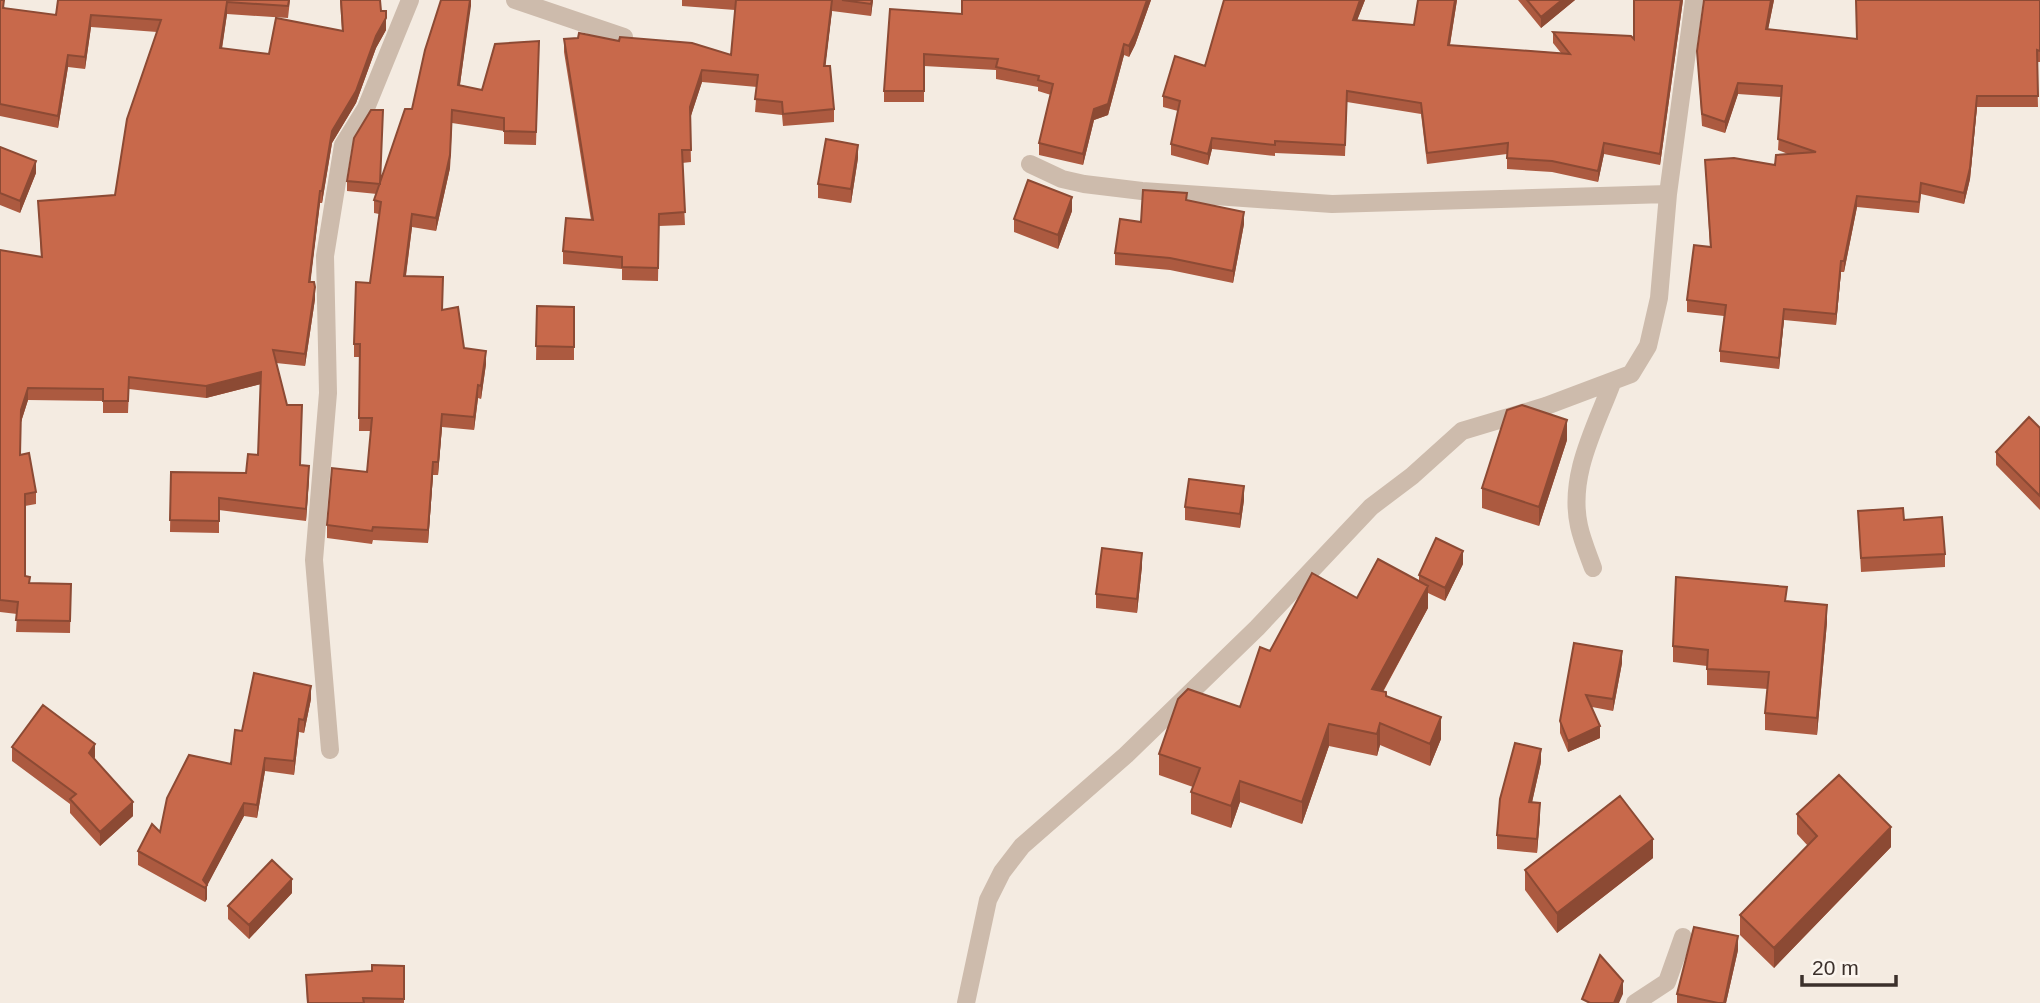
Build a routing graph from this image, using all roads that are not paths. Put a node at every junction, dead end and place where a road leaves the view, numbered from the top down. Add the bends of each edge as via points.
1 (410, 0) edge
2 (515, 0) edge
3 (1694, 0) edge
4 (624, 37) edge
5 (1030, 163) dead end
6 (1668, 194) junction
7 (1612, 383) junction
8 (1593, 568) dead end
9 (330, 750) dead end
10 (1683, 937) dead end
11 (966, 1003) edge
12 (1635, 1003) edge

1 - 9 street via 382,75 343,145 325,256 328,393 314,560
2 - 4 street
3 - 6 street
5 - 6 street via 1084,184 1332,204
6 - 7 street via 1659,298 1648,346 1631,374
7 - 8 street via 1584,453 1578,481 1579,525
7 - 11 street via 1462,431 1371,507 1257,628 1126,755 1022,846 988,900
10 - 12 street via 1667,982

